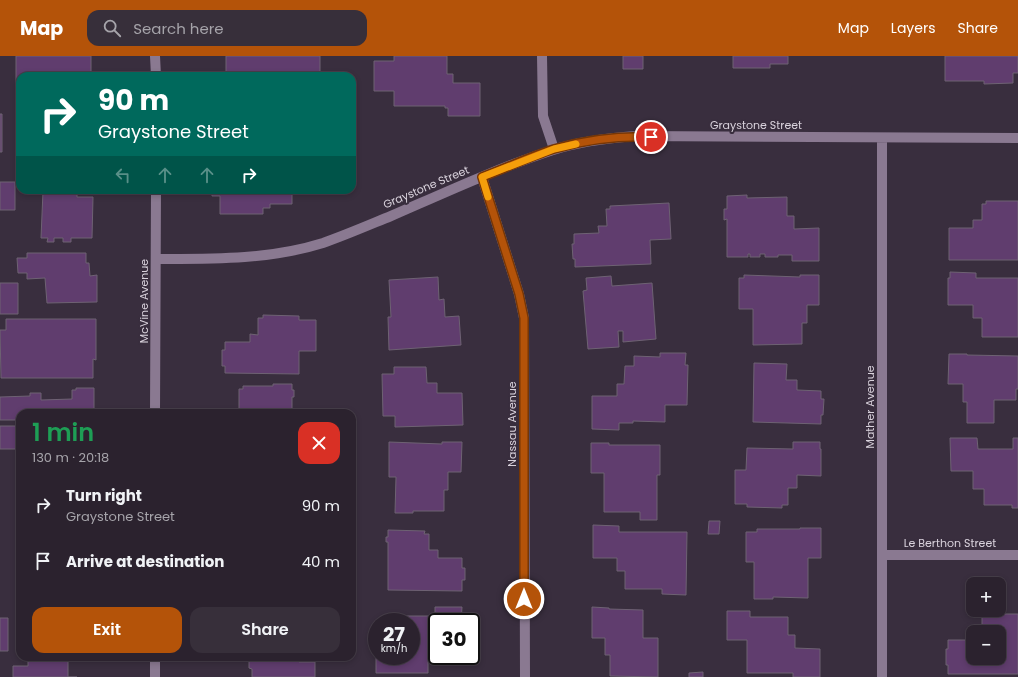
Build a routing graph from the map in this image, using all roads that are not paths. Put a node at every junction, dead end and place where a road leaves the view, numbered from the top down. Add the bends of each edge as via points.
1 (156, 56) edge
2 (542, 56) edge
3 (156, 72) edge
4 (882, 138) junction
5 (1018, 138) edge
6 (554, 149) junction
7 (482, 177) junction
8 (156, 194) edge
9 (156, 259) junction
10 (155, 409) edge
11 (882, 555) junction
12 (1018, 555) edge
13 (155, 661) edge
14 (155, 677) edge
15 (525, 677) edge
16 (882, 677) edge

1 - 3 street
2 - 6 street via 543,116
4 - 5 street, Graystone Street
4 - 6 street, Graystone Street via 637,136 608,138
4 - 11 street, Mather Avenue
6 - 7 street, Graystone Street
7 - 9 street, Graystone Street via 352,232 303,248 259,256
7 - 15 street, Nassau Avenue via 519,294 524,318
8 - 9 street, McVine Avenue
9 - 10 street, McVine Avenue
11 - 12 street, Le Berthon Street
11 - 16 street, Mather Avenue
13 - 14 street

